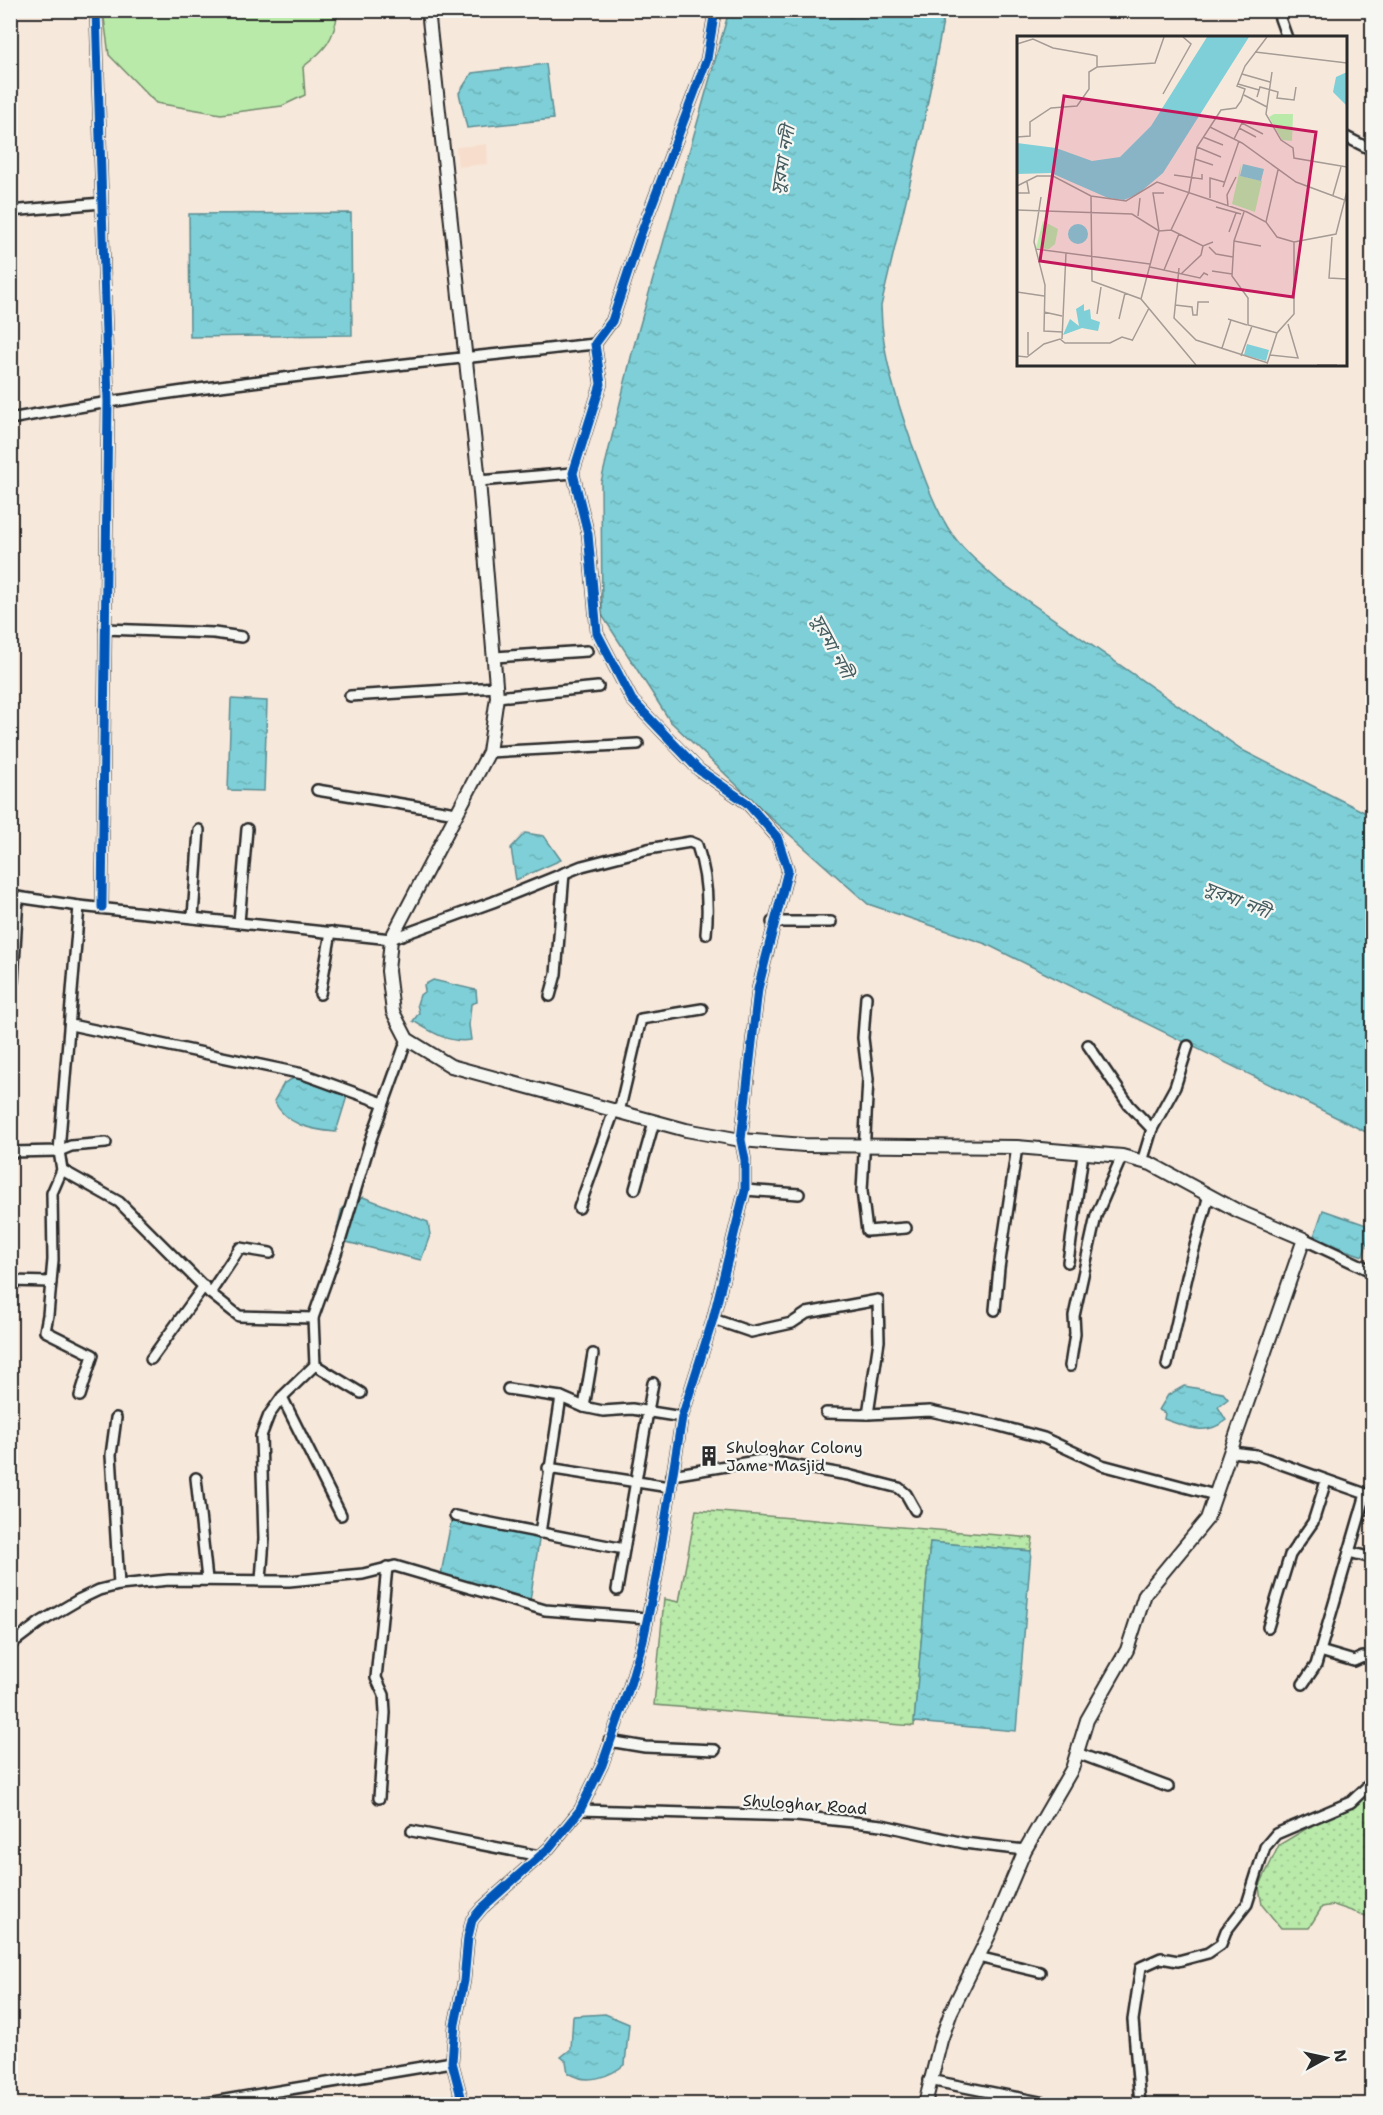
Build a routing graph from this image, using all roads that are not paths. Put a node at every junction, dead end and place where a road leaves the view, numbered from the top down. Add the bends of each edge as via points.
1 (96, 10) edge
2 (428, 10) edge
3 (715, 10) edge
4 (1277, 10) edge
5 (1286, 36) edge
6 (1347, 138) edge
7 (1372, 150) edge
8 (102, 203) junction
9 (10, 211) edge
10 (595, 344) junction
11 (464, 358) junction
12 (108, 401) junction
13 (10, 419) edge
14 (573, 473) junction
15 (479, 481) junction
16 (105, 628) junction
17 (242, 637) dead end
18 (587, 651) dead end
19 (495, 657) junction
20 (598, 687) dead end
21 (497, 692) junction
22 (350, 696) dead end
23 (638, 744) dead end
24 (489, 752) junction
25 (316, 790) dead end
26 (456, 813) junction
27 (247, 829) dead end
28 (199, 830) dead end
29 (564, 873) junction
30 (14, 896) edge
31 (79, 906) junction
32 (102, 907) junction
33 (193, 917) junction
34 (239, 922) junction
35 (772, 922) junction
36 (831, 922) dead end
37 (331, 932) junction
38 (706, 934) dead end
39 (391, 939) junction
40 (13, 981) dead end
41 (320, 994) dead end
42 (550, 996) dead end
43 (866, 997) dead end
44 (702, 1010) dead end
45 (71, 1025) junction
46 (407, 1039) junction
47 (1088, 1045) dead end
48 (1188, 1046) dead end
49 (383, 1103) junction
50 (616, 1111) junction
51 (654, 1122) junction
52 (1152, 1128) junction
53 (741, 1140) junction
54 (106, 1143) dead end
55 (863, 1145) junction
56 (1017, 1147) junction
57 (59, 1151) junction
58 (10, 1152) edge
59 (1083, 1154) junction
60 (1122, 1156) junction
61 (1142, 1162) junction
62 (62, 1170) junction
63 (635, 1189) dead end
64 (745, 1190) junction
65 (799, 1194) dead end
66 (1209, 1195) junction
67 (579, 1208) dead end
68 (906, 1228) dead end
69 (1304, 1239) junction
70 (270, 1253) dead end
71 (1068, 1262) dead end
72 (1372, 1271) edge
73 (10, 1281) edge
74 (51, 1282) junction
75 (207, 1290) junction
76 (995, 1311) dead end
77 (313, 1318) junction
78 (713, 1320) junction
79 (593, 1354) dead end
80 (151, 1359) dead end
81 (315, 1365) junction
82 (1167, 1365) dead end
83 (1070, 1366) dead end
84 (653, 1383) dead end
85 (508, 1389) dead end
86 (361, 1394) dead end
87 (80, 1396) dead end
88 (282, 1397) junction
89 (561, 1397) junction
90 (584, 1407) junction
91 (648, 1412) junction
92 (826, 1413) dead end
93 (868, 1414) junction
94 (682, 1417) junction
95 (116, 1418) dead end
96 (1232, 1452) junction
97 (548, 1468) junction
98 (672, 1475) junction
99 (196, 1478) dead end
100 (1326, 1481) junction
101 (636, 1482) junction
102 (669, 1487) junction
103 (1215, 1495) junction
104 (1369, 1495) edge
105 (915, 1510) dead end
106 (341, 1515) dead end
107 (455, 1516) dead end
108 (540, 1533) junction
109 (624, 1549) junction
110 (1349, 1552) junction
111 (1372, 1558) edge
112 (387, 1567) junction
113 (207, 1579) junction
114 (261, 1580) junction
115 (119, 1585) junction
116 (617, 1590) dead end
117 (647, 1618) junction
118 (1268, 1627) dead end
119 (10, 1645) edge
120 (1320, 1651) junction
121 (1372, 1660) edge
122 (1303, 1684) dead end
123 (609, 1741) junction
124 (715, 1750) dead end
125 (1077, 1753) junction
126 (1372, 1782) edge
127 (1168, 1787) dead end
128 (379, 1798) dead end
129 (580, 1810) junction
130 (412, 1831) dead end
131 (1025, 1850) junction
132 (540, 1856) junction
133 (978, 1957) junction
134 (1040, 1972) dead end
135 (452, 2062) junction
136 (929, 2080) junction
137 (201, 2104) edge
138 (463, 2104) edge
139 (925, 2104) edge
140 (1050, 2104) edge
141 (1140, 2104) edge

1 - 8 street
2 - 11 main road
3 - 10 street via 707,59 612,321
4 - 5 street
6 - 7 street
8 - 9 street
8 - 12 street
10 - 11 street
10 - 14 street via 601,384
11 - 12 street
11 - 15 main road
12 - 13 street
12 - 16 street
14 - 15 street
14 - 35 street via 588,534 597,633 632,700 699,770 747,802 777,837 788,870
15 - 19 main road
16 - 17 street
16 - 32 street
18 - 19 street
19 - 21 main road
20 - 21 street
21 - 22 street
21 - 24 main road
23 - 24 street
24 - 26 main road
25 - 26 street
26 - 39 main road
27 - 34 street
28 - 33 street
29 - 38 street via 648,849 690,842 697,845 706,885
29 - 39 street
29 - 42 street via 556,974
30 - 31 street
30 - 40 street
31 - 32 street
31 - 45 street
32 - 33 street
33 - 34 street
34 - 37 street
35 - 36 street
35 - 53 street via 758,989
37 - 39 street
37 - 41 street
39 - 46 main road via 388,971 393,1012
43 - 55 street via 863,1038 868,1079
44 - 50 street via 641,1019
45 - 49 street via 303,1074
45 - 57 street
46 - 49 street
46 - 50 main road via 450,1066
47 - 52 street via 1129,1105
48 - 52 street via 1175,1087
49 - 77 street
50 - 51 main road
50 - 67 street
51 - 53 main road
51 - 63 street
52 - 61 street
53 - 55 main road
53 - 64 street
54 - 57 street
55 - 56 main road
55 - 68 street via 862,1191 867,1231
56 - 59 main road
56 - 76 street
57 - 58 street
57 - 62 street
59 - 60 main road
59 - 71 street
60 - 61 main road
60 - 83 street via 1096,1216 1074,1316
61 - 66 main road
62 - 74 street via 52,1193
62 - 75 street via 119,1202
64 - 65 street
64 - 78 street
66 - 69 main road
66 - 82 street
69 - 72 street
69 - 96 main road
70 - 75 street via 240,1248
73 - 74 street
74 - 87 street via 45,1331 93,1355
75 - 77 street via 239,1316
75 - 80 street
77 - 81 street
78 - 93 street via 751,1332 792,1323 807,1313 878,1300 879,1341
78 - 94 street
79 - 90 street
81 - 86 street
81 - 88 street
84 - 91 street
85 - 89 street
88 - 106 street
88 - 114 street via 261,1436
89 - 90 street
89 - 97 street
90 - 91 street
91 - 94 street
91 - 101 street
92 - 93 street
93 - 103 street via 930,1411 996,1425 1044,1438 1102,1465
94 - 98 street
95 - 115 street via 111,1455
96 - 100 street via 1256,1455
96 - 103 main road
97 - 101 street
97 - 108 street
98 - 102 street
98 - 105 street via 762,1460 899,1488
99 - 113 street
100 - 104 street
100 - 118 street via 1313,1522 1290,1555
101 - 102 street
101 - 109 street
102 - 117 street
103 - 125 main road via 1207,1519 1145,1594 1127,1650 1087,1720
104 - 110 street
107 - 108 street
108 - 109 street
109 - 116 street
110 - 111 street
110 - 120 street
112 - 114 street via 363,1574
112 - 117 street via 395,1566 545,1610
112 - 128 street via 376,1678 384,1695 385,1713
113 - 114 street
113 - 115 street
115 - 119 street via 80,1599
117 - 123 street via 629,1688
120 - 121 street via 1354,1661 1363,1657
120 - 122 street
123 - 124 street
123 - 129 street
125 - 127 street
125 - 131 main road via 1072,1769
126 - 141 street via 1351,1802 1276,1834 1265,1847 1246,1904 1221,1944 1208,1953 1178,1961 1161,1958 1141,1967 1133,2020
129 - 131 street, Shuloghar Road via 796,1816 882,1825 964,1843
129 - 132 street
130 - 132 street
131 - 133 main road
132 - 135 street via 472,1920 454,2024
133 - 134 street
133 - 136 main road via 951,2012
135 - 137 street
135 - 138 street
136 - 139 main road
136 - 140 street

